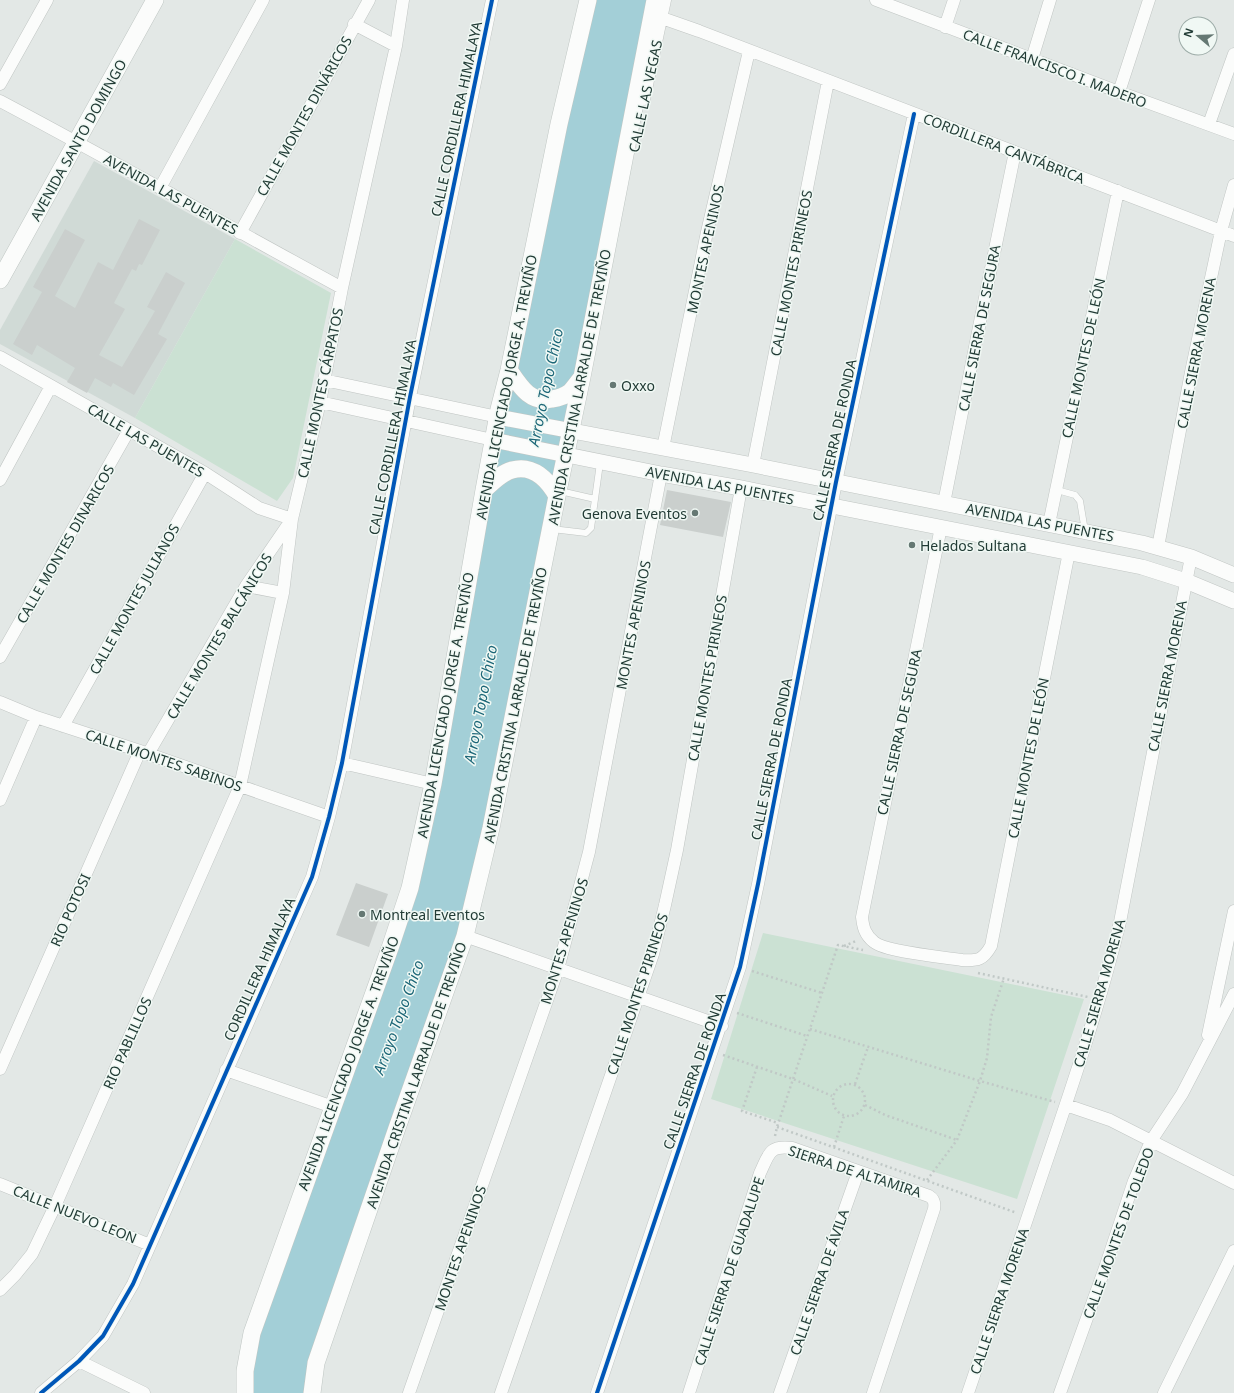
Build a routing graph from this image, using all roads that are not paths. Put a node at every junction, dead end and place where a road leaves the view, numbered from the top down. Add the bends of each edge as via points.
1 (47, 0) edge
2 (155, 0) edge
3 (264, 0) edge
4 (369, 0) edge
5 (403, 0) edge
6 (492, 0) edge
7 (580, 0) edge
8 (588, 0) edge
9 (655, 0) edge
10 (665, 0) edge
11 (876, 0) edge
12 (954, 0) edge
13 (1050, 0) edge
14 (1149, 0) edge
15 (662, 18) junction
16 (354, 24) junction
17 (945, 27) junction
18 (396, 46) junction
19 (749, 51) junction
20 (1234, 54) edge
21 (1032, 59) junction
22 (828, 81) junction
23 (0, 84) edge
24 (1119, 92) junction
25 (0, 101) edge
26 (914, 114) junction
27 (559, 124) junction
28 (1209, 124) junction
29 (1234, 134) edge
30 (77, 142) junction
31 (1015, 152) junction
32 (1234, 185) edge
33 (160, 188) junction
34 (619, 190) junction
35 (1118, 191) junction
36 (1221, 231) junction
37 (240, 233) junction
38 (1234, 236) edge
39 (0, 280) edge
40 (342, 288) junction
41 (0, 357) edge
42 (509, 370) junction
43 (582, 377) junction
44 (324, 380) junction
45 (51, 386) junction
46 (410, 397) junction
47 (320, 402) junction
48 (498, 417) junction
49 (406, 420) junction
50 (129, 430) junction
51 (567, 430) junction
52 (493, 440) junction
53 (663, 448) junction
54 (562, 454) junction
55 (600, 462) junction
56 (753, 465) junction
57 (205, 473) junction
58 (661, 474) junction
59 (0, 480) edge
60 (836, 482) junction
61 (740, 488) junction
62 (484, 490) junction
63 (1057, 490) junction
64 (555, 491) junction
65 (595, 499) junction
66 (944, 503) junction
67 (831, 506) junction
68 (292, 519) junction
69 (1049, 524) junction
70 (941, 527) junction
71 (551, 529) junction
72 (1085, 531) junction
73 (1158, 547) junction
74 (1069, 552) junction
75 (1191, 557) junction
76 (1234, 575) edge
77 (1186, 581) junction
78 (246, 586) junction
79 (283, 593) junction
80 (1234, 601) edge
81 (0, 657) edge
82 (0, 702) edge
83 (36, 717) junction
84 (63, 726) junction
85 (144, 753) junction
86 (342, 763) junction
87 (433, 784) junction
88 (240, 786) junction
89 (0, 800) edge
90 (329, 817) junction
91 (312, 877) joint
92 (1234, 914) edge
93 (465, 936) junction
94 (980, 959) joint
95 (558, 969) junction
96 (1234, 994) edge
97 (638, 997) junction
98 (722, 1026) junction
99 (1205, 1051) junction
100 (0, 1069) edge
101 (226, 1070) junction
102 (1061, 1103) junction
103 (333, 1107) junction
104 (1151, 1141) junction
105 (773, 1150) joint
106 (858, 1172) junction
107 (1234, 1183) edge
108 (0, 1184) edge
109 (55, 1206) junction
110 (150, 1245) junction
111 (1234, 1251) edge
112 (0, 1290) edge
113 (79, 1361) junction
114 (41, 1393) edge
115 (144, 1393) edge
116 (245, 1393) edge
117 (312, 1393) edge
118 (409, 1393) edge
119 (501, 1393) edge
120 (597, 1393) edge
121 (689, 1393) edge
122 (780, 1393) edge
123 (873, 1393) edge
124 (968, 1393) edge
125 (1060, 1393) edge
126 (1164, 1393) edge

1 - 23 street
2 - 30 main road, AVENIDA SANTO DOMINGO
3 - 33 street
4 - 16 street, CALLE MONTES DINÁRICOS
5 - 18 street, CALLE MONTES CÁRPATOS
6 - 46 street, CALLE CORDILLERA HIMALAYA
7 - 27 main road
8 - 27 main road, AVENIDA LICENCIADO JORGE A. TREVIÑO
9 - 34 main road, AVENIDA CRISTINA LARRALDE DE TREVIÑO
10 - 15 street, CALLE LAS VEGAS
11 - 17 street, CALLE FRANCISCO I. MADERO
12 - 17 street
13 - 21 street
14 - 24 street
15 - 19 street, CORDILLERA CANTÁBRICA
15 - 34 street, CALLE LAS VEGAS via 627,174
16 - 18 street
16 - 37 street, CALLE MONTES DINÁRICOS
17 - 21 street, CALLE FRANCISCO I. MADERO
18 - 40 street, CALLE MONTES CÁRPATOS
19 - 22 street, CORDILLERA CANTÁBRICA
19 - 53 street, MONTES APENINOS via 707,232
20 - 28 street
21 - 24 street, CALLE FRANCISCO I. MADERO
22 - 26 street, CORDILLERA CANTÁBRICA
22 - 56 street, CALLE MONTES PIRINEOS
24 - 28 street, CALLE FRANCISCO I. MADERO
25 - 30 street, AVENIDA LAS PUENTES
26 - 31 street, CORDILLERA CANTÁBRICA
26 - 60 street, CALLE SIERRA DE RONDA
27 - 42 main road, AVENIDA LICENCIADO JORGE A. TREVIÑO
28 - 29 street, CALLE FRANCISCO I. MADERO
30 - 33 street, AVENIDA LAS PUENTES
30 - 39 main road, AVENIDA SANTO DOMINGO
31 - 35 street, CORDILLERA CANTÁBRICA
31 - 66 street, CALLE SIERRA DE SEGURA
32 - 36 street, CALLE SIERRA MORENA
33 - 37 street, AVENIDA LAS PUENTES
34 - 43 main road, AVENIDA CRISTINA LARRALDE DE TREVIÑO
35 - 36 street, CORDILLERA CANTÁBRICA
35 - 63 street, CALLE MONTES DE LEÓN
36 - 38 street, CORDILLERA CANTÁBRICA
36 - 73 street, CALLE SIERRA MORENA
37 - 40 street, AVENIDA LAS PUENTES
40 - 44 street, CALLE MONTES CÁRPATOS
41 - 45 street, CALLE LAS PUENTES
42 - 43 main road via 522,388 535,399 543,400 556,398 571,391
42 - 48 main road, AVENIDA LICENCIADO JORGE A. TREVIÑO
43 - 51 main road, AVENIDA CRISTINA LARRALDE DE TREVIÑO
44 - 46 street, AVENIDA LAS PUENTES
44 - 47 street, CALLE MONTES CÁRPATOS
45 - 50 street, CALLE LAS PUENTES
45 - 59 street
46 - 48 street, AVENIDA LAS PUENTES
46 - 49 street, CALLE CORDILLERA HIMALAYA
47 - 49 street, AVENIDA LAS PUENTES
47 - 68 street, CALLE MONTES CÁRPATOS
48 - 51 street, AVENIDA LAS PUENTES
48 - 52 main road, AVENIDA LICENCIADO JORGE A. TREVIÑO
49 - 52 street, AVENIDA LAS PUENTES
49 - 86 street, CALLE CORDILLERA HIMALAYA
50 - 57 street, CALLE LAS PUENTES
50 - 81 street, CALLE MONTES DINARICOS
51 - 53 street, AVENIDA LAS PUENTES
51 - 54 main road, AVENIDA CRISTINA LARRALDE DE TREVIÑO
52 - 54 street, AVENIDA LAS PUENTES
52 - 62 main road, AVENIDA LICENCIADO JORGE A. TREVIÑO
53 - 56 street, AVENIDA LAS PUENTES
54 - 55 street, AVENIDA LAS PUENTES
54 - 64 main road, AVENIDA CRISTINA LARRALDE DE TREVIÑO
55 - 58 street, AVENIDA LAS PUENTES
55 - 65 lane
56 - 60 street, AVENIDA LAS PUENTES
57 - 68 street, CALLE LAS PUENTES via 259,508
57 - 84 street, CALLE MONTES JULIANOS
58 - 61 street, AVENIDA LAS PUENTES
58 - 95 street, MONTES APENINOS via 589,852
60 - 66 street, AVENIDA LAS PUENTES
60 - 67 street, CALLE SIERRA DE RONDA
61 - 67 street, AVENIDA LAS PUENTES
61 - 97 street, CALLE MONTES PIRINEOS via 677,850 653,954
62 - 64 main road via 504,474 522,468 540,475
62 - 87 main road, AVENIDA LICENCIADO JORGE A. TREVIÑO
63 - 69 street, CALLE MONTES DE LEÓN
63 - 72 lane via 1075,495 1080,501
64 - 65 lane
64 - 71 main road, AVENIDA CRISTINA LARRALDE DE TREVIÑO
65 - 71 lane via 589,532
66 - 69 street, AVENIDA LAS PUENTES
67 - 70 street, AVENIDA LAS PUENTES
67 - 98 street, CALLE SIERRA DE RONDA via 758,884 740,967
68 - 78 street, CALLE MONTES BALCÁNICOS
68 - 79 street, CALLE MONTES CÁRPATOS
69 - 72 street, AVENIDA LAS PUENTES
70 - 74 street, AVENIDA LAS PUENTES
70 - 94 street, CALLE SIERRA DE SEGURA via 862,917 867,935 874,942 888,948 962,960
71 - 93 main road, AVENIDA CRISTINA LARRALDE DE TREVIÑO via 491,828
72 - 73 street, AVENIDA LAS PUENTES
73 - 75 street, AVENIDA LAS PUENTES
74 - 77 street, AVENIDA LAS PUENTES via 1142,567
74 - 94 street, CALLE MONTES DE LEÓN via 991,946
75 - 76 street, AVENIDA LAS PUENTES
75 - 77 street, CALLE SIERRA MORENA
77 - 80 street, AVENIDA LAS PUENTES
77 - 102 street, CALLE SIERRA MORENA via 1118,929 1101,997
78 - 79 street
78 - 85 street, CALLE MONTES BALCÁNICOS
79 - 88 street, CALLE MONTES CÁRPATOS
82 - 83 street, CALLE MONTES SABINOS
83 - 84 street, CALLE MONTES SABINOS
83 - 89 street
84 - 85 street, CALLE MONTES SABINOS
85 - 88 street, CALLE MONTES SABINOS
85 - 100 street, RIO POTOSI
86 - 87 street
86 - 90 street, CALLE CORDILLERA HIMALAYA
87 - 103 main road, AVENIDA LICENCIADO JORGE A. TREVIÑO via 410,888
88 - 90 street, CALLE MONTES SABINOS
88 - 109 street, RIO PABLILLOS
90 - 91 street, CALLE CORDILLERA HIMALAYA
91 - 101 street, CORDILLERA HIMALAYA
92 - 99 street
93 - 95 street
93 - 117 main road, AVENIDA CRISTINA LARRALDE DE TREVIÑO via 316,1363
95 - 97 street
95 - 118 street, MONTES APENINOS
96 - 99 street, CALLE MONTES DE TOLEDO
97 - 98 street
97 - 119 street, CALLE MONTES PIRINEOS
98 - 120 street, CALLE SIERRA DE RONDA
99 - 104 street, CALLE MONTES DE TOLEDO via 1182,1094
101 - 103 street
101 - 110 street, CORDILLERA HIMALAYA
102 - 104 street via 1110,1120
102 - 124 street, CALLE SIERRA MORENA
103 - 116 main road, AVENIDA LICENCIADO JORGE A. TREVIÑO via 252,1333 245,1371
104 - 107 street
104 - 125 street, CALLE MONTES DE TOLEDO via 1134,1181
105 - 106 street, SIERRA DE ALTAMIRA via 782,1147 792,1148
105 - 121 street, CALLE SIERRA DE GUADALUPE via 760,1173
106 - 122 street, CALLE SIERRA DE ÁVILA
106 - 123 street, SIERRA DE ALTAMIRA via 929,1196 934,1201 934,1209
108 - 109 street, CALLE NUEVO LEON
109 - 110 street, CALLE NUEVO LEON
109 - 112 street, RIO PABLILLOS via 32,1254
110 - 113 street, CORDILLERA HIMALAYA via 118,1312 102,1336
111 - 126 street
113 - 114 street, CORDILLERA HIMALAYA
113 - 115 street

